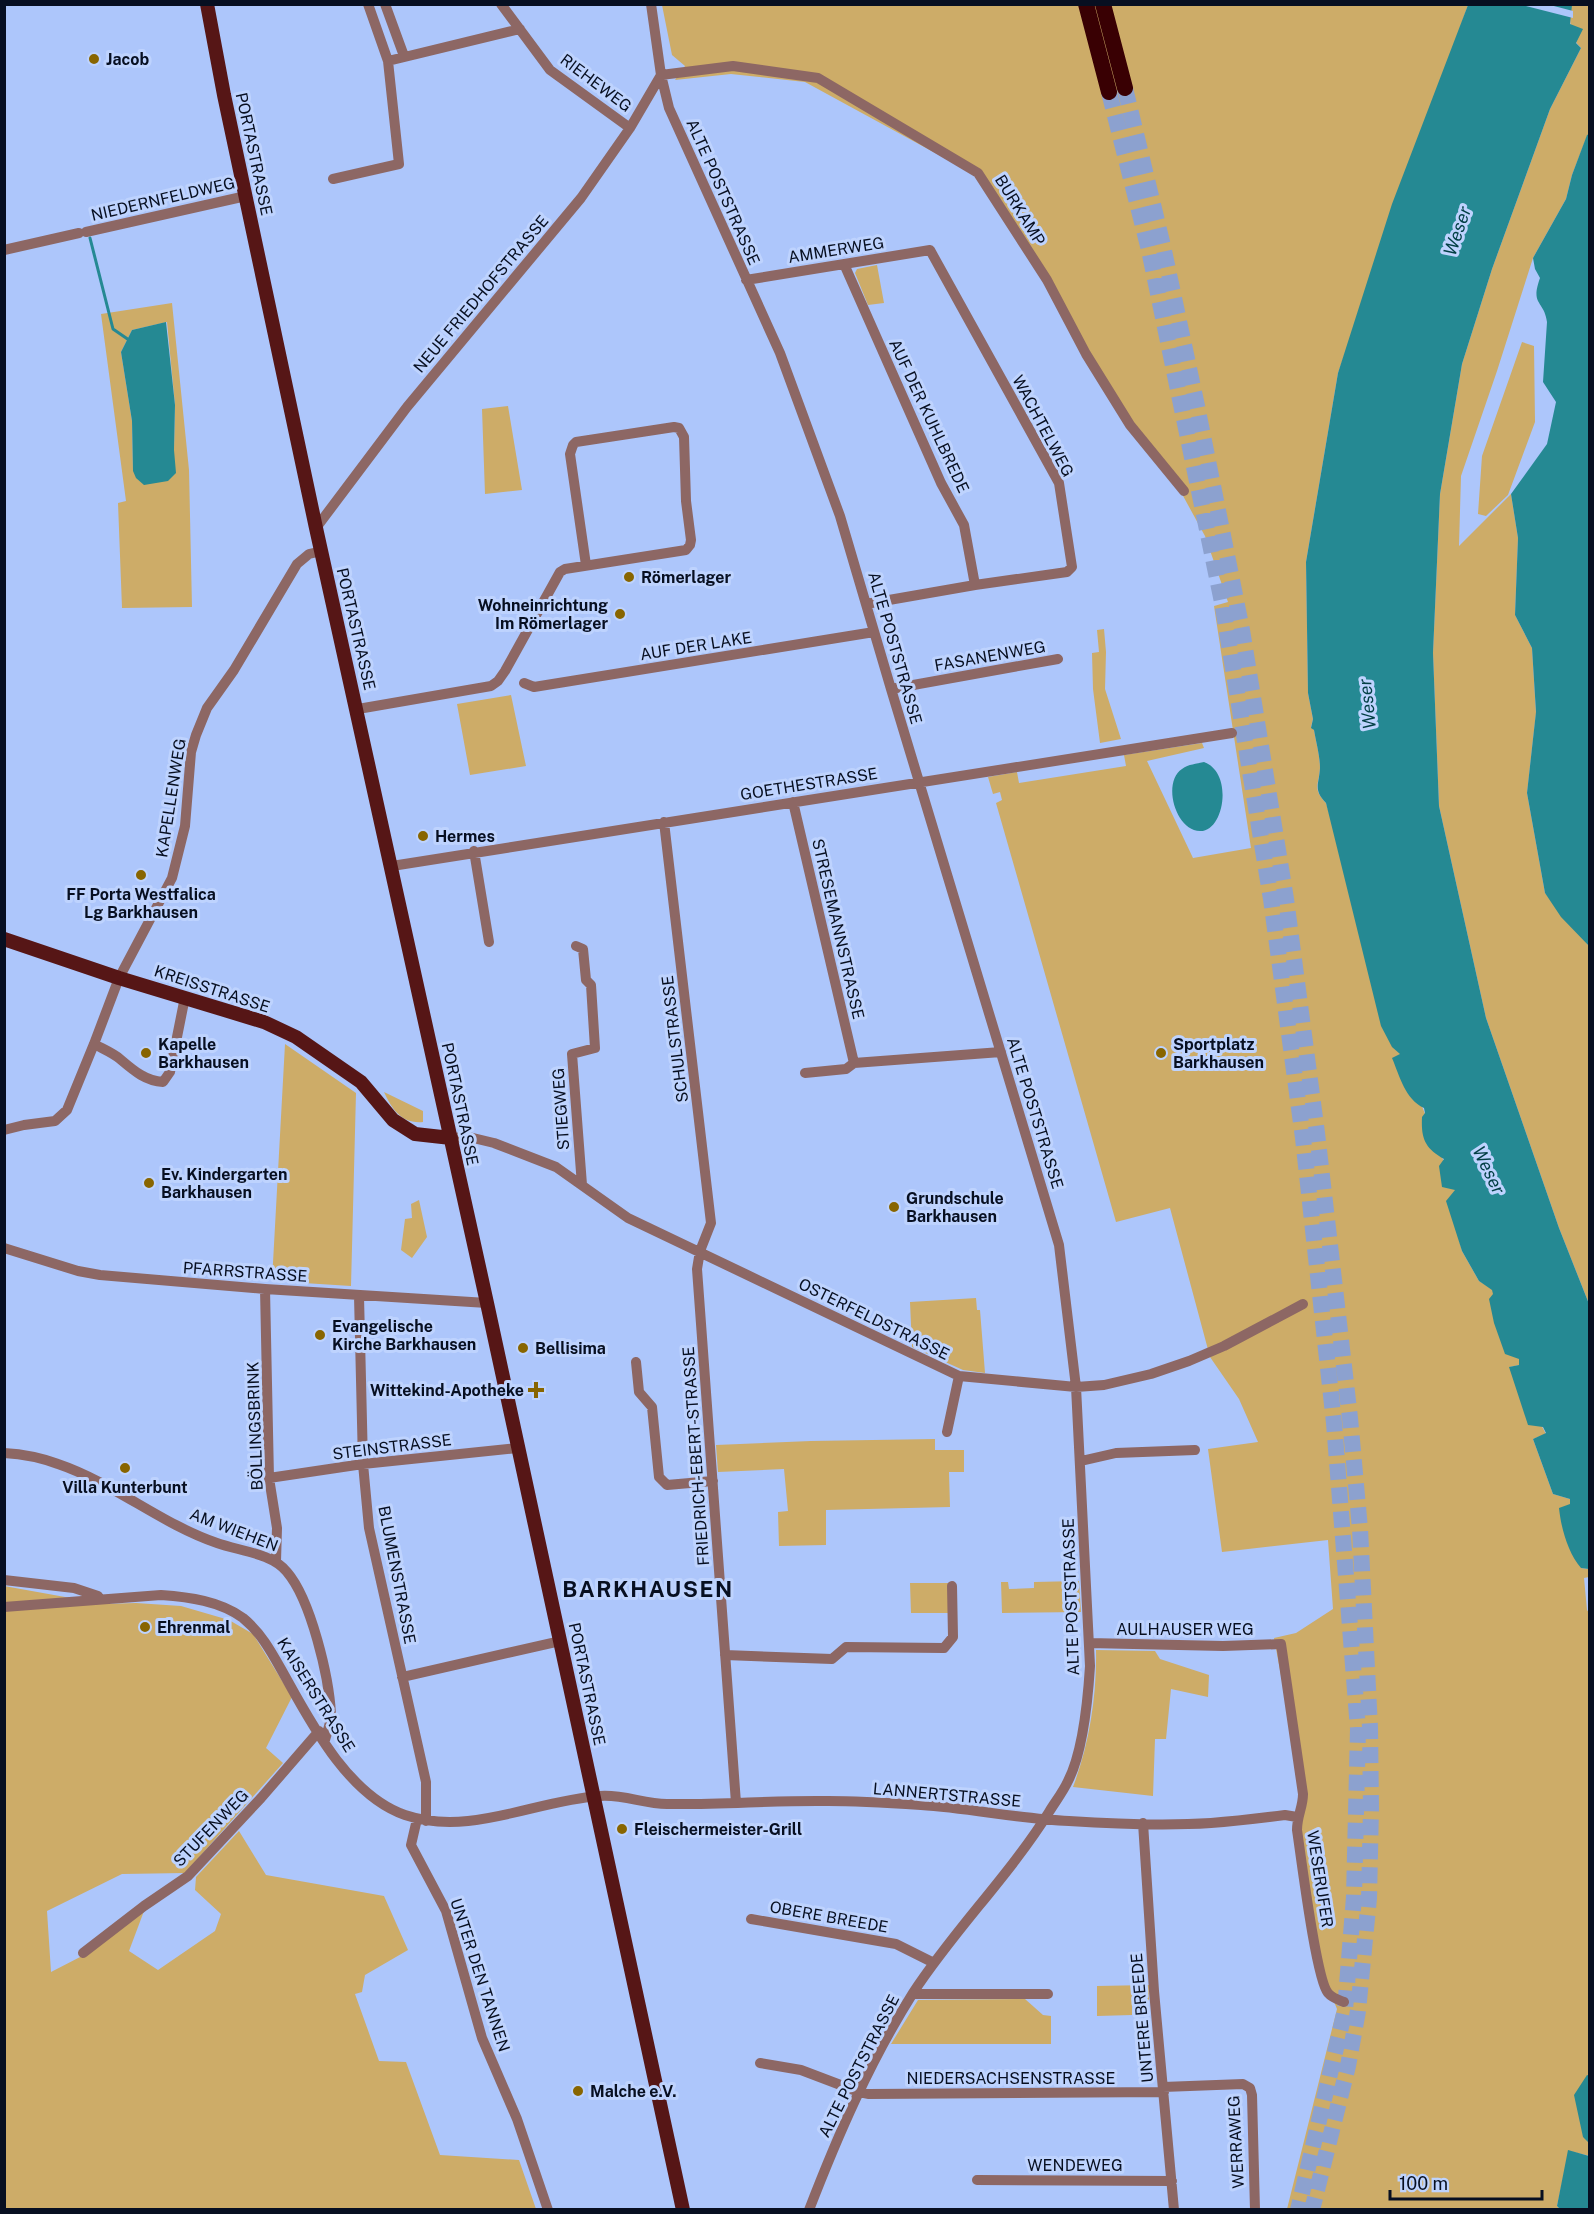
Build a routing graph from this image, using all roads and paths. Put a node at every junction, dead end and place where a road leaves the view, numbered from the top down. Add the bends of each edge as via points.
1 (207, 4) edge
2 (368, 4) edge
3 (385, 4) edge
4 (501, 4) edge
5 (651, 4) edge
6 (1086, 4) edge
7 (1103, 4) edge
8 (520, 29) junction
9 (404, 56) junction
10 (388, 61) junction
11 (661, 75) junction
12 (630, 128) junction
13 (333, 179) dead end
14 (246, 196) junction
15 (4, 250) edge
16 (930, 250) joint
17 (844, 264) junction
18 (746, 280) junction
19 (1184, 491) dead end
20 (316, 528) junction
21 (322, 551) junction
22 (586, 565) junction
23 (975, 585) junction
24 (866, 604) junction
25 (874, 632) junction
26 (1058, 659) dead end
27 (524, 683) dead end
28 (891, 689) junction
29 (358, 709) junction
30 (1232, 733) dead end
31 (919, 781) junction
32 (793, 802) junction
33 (664, 822) junction
34 (474, 851) junction
35 (392, 866) junction
36 (4, 939) edge
37 (489, 942) dead end
38 (576, 946) dead end
39 (119, 978) junction
40 (185, 997) junction
41 (94, 1044) junction
42 (1001, 1052) junction
43 (854, 1062) junction
44 (805, 1073) dead end
45 (4, 1130) edge
46 (451, 1138) junction
47 (582, 1185) junction
48 (4, 1248) edge
49 (699, 1251) junction
50 (265, 1289) junction
51 (359, 1296) junction
52 (487, 1303) junction
53 (1303, 1304) dead end
54 (636, 1362) dead end
55 (960, 1376) junction
56 (1076, 1387) junction
57 (947, 1432) dead end
58 (518, 1448) junction
59 (1195, 1449) dead end
60 (4, 1453) edge
61 (1081, 1461) junction
62 (363, 1464) junction
63 (270, 1478) junction
64 (713, 1481) junction
65 (276, 1562) junction
66 (4, 1580) edge
67 (952, 1586) dead end
68 (104, 1598) junction
69 (4, 1606) edge
70 (560, 1641) junction
71 (1089, 1643) junction
72 (1281, 1644) joint
73 (725, 1655) junction
74 (402, 1677) junction
75 (322, 1736) junction
76 (594, 1796) junction
77 (736, 1803) junction
78 (1297, 1817) junction
79 (422, 1820) junction
80 (1045, 1820) junction
81 (1143, 1823) junction
82 (751, 1918) dead end
83 (83, 1953) dead end
84 (934, 1963) junction
85 (913, 1994) junction
86 (1048, 1994) dead end
87 (1344, 2002) dead end
88 (760, 2063) dead end
89 (1163, 2089) junction
90 (859, 2092) junction
91 (977, 2180) dead end
92 (1172, 2181) junction
93 (548, 2210) edge
94 (683, 2210) edge
95 (809, 2210) edge
96 (1174, 2210) edge
97 (1254, 2210) edge

1 - 14 main road, PORTASTRASSE
2 - 10 street
3 - 9 street
4 - 8 street, RIEHEWEG
5 - 11 street, ALTE POSTSTRASSE
6 - 7 highway via 1117,90
8 - 9 street
8 - 12 street, RIEHEWEG via 550,70
9 - 10 street
10 - 13 street via 399,164
11 - 12 street, NEUE FRIEDHOFSTRASSE
11 - 18 street, ALTE POSTSTRASSE via 669,108
11 - 19 street, BURKAMP via 733,66 818,78 978,173 1047,280 1130,425
12 - 20 street, NEUE FRIEDHOFSTRASSE via 581,198 407,407
14 - 15 street, NIEDERNFELDWEG
14 - 20 main road, PORTASTRASSE
16 - 17 street, AMMERWEG
16 - 23 street, WACHTELWEG via 1059,483 1072,567 1067,572
17 - 18 street, AMMERWEG
17 - 23 street, AUF DER KUHLBREDE via 941,483 964,525
18 - 24 street, ALTE POSTSTRASSE via 780,353 810,432
20 - 21 main road, PORTASTRASSE
21 - 29 main road, PORTASTRASSE
21 - 39 street, KAPELLENWEG via 309,554 297,564 207,708 191,752 185,826 172,878
22 - 22 street via 686,550 690,545 682,431 674,427 573,445 570,454
22 - 29 street via 560,572 505,671 491,686
23 - 24 street, WACHTELWEG
24 - 25 street, ALTE POSTSTRASSE
25 - 27 street, AUF DER LAKE via 534,687
25 - 28 street, ALTE POSTSTRASSE
26 - 28 street, FASANENWEG
28 - 31 street, ALTE POSTSTRASSE
29 - 35 main road, PORTASTRASSE
30 - 31 street, GOETHESTRASSE
31 - 32 street, GOETHESTRASSE
31 - 42 street, ALTE POSTSTRASSE
32 - 33 street, GOETHESTRASSE
32 - 43 street, STRESEMANNSTRASSE
33 - 34 street, GOETHESTRASSE
33 - 49 street, SCHULSTRASSE via 711,1223
34 - 35 street, GOETHESTRASSE
34 - 37 street
35 - 46 main road, PORTASTRASSE
36 - 39 main road, KREISSTRASSE
38 - 47 street, STIEGWEG via 583,949 586,980 591,985 595,1047 572,1054
39 - 40 main road, KREISSTRASSE
39 - 41 street, KAPELLENWEG
40 - 41 street via 170,1072 163,1082 131,1070
40 - 46 main road, KREISSTRASSE via 264,1022 296,1037 361,1082 393,1120 415,1134
41 - 45 street, KAPELLENWEG via 62,1117
42 - 43 street
42 - 56 street, ALTE POSTSTRASSE via 1059,1245
43 - 44 street via 846,1069
46 - 47 street, OSTERFELDSTRASSE via 469,1137 494,1143 556,1167
46 - 52 main road, PORTASTRASSE
47 - 49 street, OSTERFELDSTRASSE via 628,1218
48 - 50 street, PFARRSTRASSE via 100,1275
49 - 55 street, OSTERFELDSTRASSE
49 - 64 street, FRIEDRICH-EBERT-STRASSE via 697,1269
50 - 51 street, PFARRSTRASSE
50 - 63 street, BÖLLINGSBRINK
51 - 52 street, PFARRSTRASSE
51 - 62 street, BLUMENSTRASSE
52 - 58 main road, PORTASTRASSE
53 - 56 street, OSTERFELDSTRASSE via 1189,1361 1104,1385
54 - 64 street via 639,1392 652,1407 659,1477 667,1485
55 - 56 street, OSTERFELDSTRASSE
55 - 57 street
56 - 61 street, ALTE POSTSTRASSE
58 - 62 street, STEINSTRASSE
58 - 70 main road, PORTASTRASSE
59 - 61 street via 1116,1453
60 - 65 street, AM WIEHEN via 58,1464 215,1543
61 - 71 street, ALTE POSTSTRASSE
62 - 63 street, STEINSTRASSE
62 - 74 street, BLUMENSTRASSE via 369,1528
63 - 65 street, BÖLLINGSBRINK
64 - 73 street, FRIEDRICH-EBERT-STRASSE
65 - 75 street, AM WIEHEN via 296,1583 320,1651 331,1715
66 - 68 street via 74,1588
67 - 73 street via 953,1637 944,1648 846,1647 832,1659
68 - 69 street, KAISERSTRASSE
68 - 75 street, KAISERSTRASSE via 186,1597 208,1602 244,1619 265,1642
70 - 74 street
70 - 76 main road, PORTASTRASSE
71 - 72 street, AULHAUSER WEG
71 - 80 street, ALTE POSTSTRASSE via 1088,1690 1077,1753 1069,1780
72 - 78 street, WESERUFER via 1303,1794
73 - 77 street, FRIEDRICH-EBERT-STRASSE
74 - 79 street, BLUMENSTRASSE via 426,1782
75 - 79 street, KAISERSTRASSE via 371,1797
75 - 83 street, STUFENWEG via 188,1876
76 - 77 street, LANNERTSTRASSE via 666,1804
76 - 79 street, KAISERSTRASSE via 467,1821
76 - 94 main road, PORTASTRASSE
77 - 80 street, LANNERTSTRASSE via 924,1805
78 - 81 street, LANNERTSTRASSE
78 - 87 street, WESERUFER via 1319,1967 1328,1993
79 - 93 street, UNTER DEN TANNEN via 411,1845 446,1911 482,2038 517,2119
80 - 81 street, LANNERTSTRASSE
80 - 84 street, ALTE POSTSTRASSE
81 - 89 street, UNTERE BREEDE
82 - 84 street, OBERE BREEDE via 896,1944
84 - 85 street, ALTE POSTSTRASSE
85 - 86 street
85 - 90 street, ALTE POSTSTRASSE
88 - 90 street via 801,2070
89 - 90 street, NIEDERSACHSENSTRASSE
89 - 92 street, UNTERE BREEDE
89 - 97 street, WERRAWEG via 1243,2084 1250,2088
90 - 95 street, ALTE POSTSTRASSE
91 - 92 street, WENDEWEG
92 - 96 street, UNTERE BREEDE

